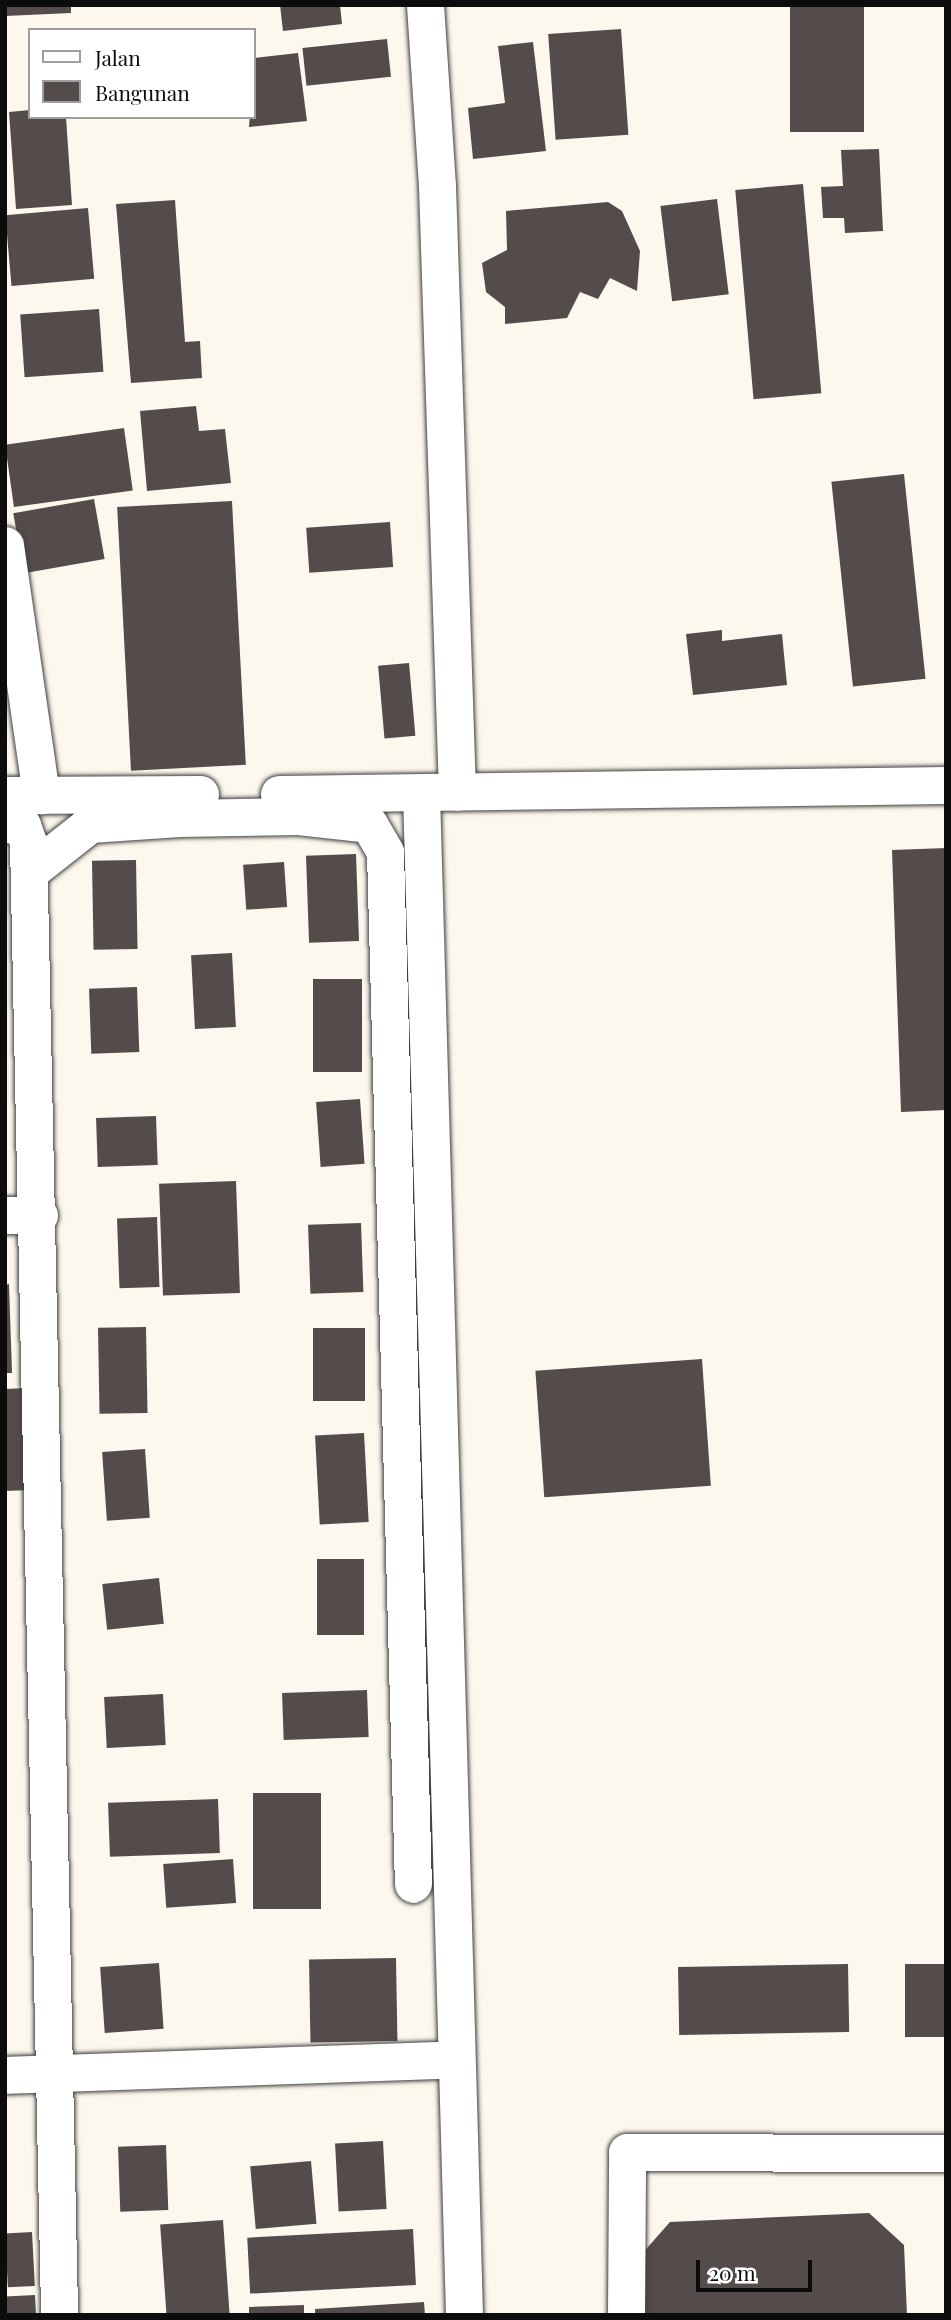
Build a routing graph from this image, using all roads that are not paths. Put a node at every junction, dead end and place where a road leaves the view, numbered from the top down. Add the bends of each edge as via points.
1 (425, 5) edge
2 (5, 545) edge
3 (946, 785) edge
4 (457, 792) junction
5 (421, 793) junction
6 (41, 794) junction
7 (5, 795) edge
8 (5, 824) edge
9 (29, 872) junction
10 (22, 1215) edge
11 (413, 1884) dead end
12 (455, 2060) junction
13 (5, 2075) edge
14 (54, 2076) junction
15 (946, 2153) edge
16 (59, 2315) edge
17 (464, 2315) edge
18 (626, 2315) edge

1 - 4 street via 437,186
2 - 6 street
3 - 4 street
4 - 5 street
5 - 6 street
5 - 12 street
6 - 7 street
8 - 9 street via 22,825
9 - 10 street
9 - 11 street via 90,824 179,818 298,816 369,824 385,852
10 - 14 street
12 - 14 street
12 - 17 street
13 - 14 street
14 - 16 street
15 - 18 street via 627,2152

